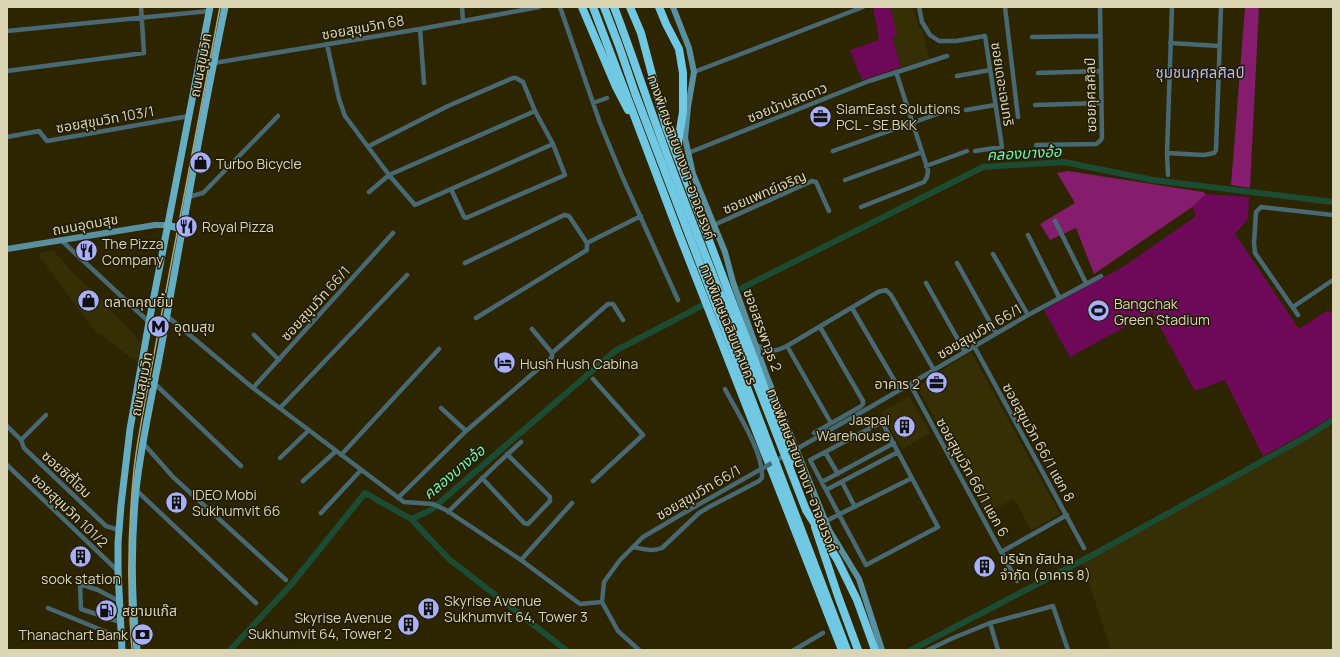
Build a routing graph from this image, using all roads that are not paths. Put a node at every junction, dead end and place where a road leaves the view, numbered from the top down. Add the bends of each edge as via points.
1 (141, 7) edge
2 (225, 7) edge
3 (462, 7) edge
4 (539, 7) edge
5 (560, 7) edge
6 (582, 7) edge
7 (593, 7) edge
8 (604, 7) edge
9 (614, 7) edge
10 (630, 7) edge
11 (660, 7) edge
12 (674, 7) edge
13 (863, 7) edge
14 (919, 7) edge
15 (1005, 7) edge
16 (1100, 7) edge
17 (1172, 7) edge
18 (1221, 7) edge
19 (209, 9) edge
20 (141, 17) junction
21 (463, 21) junction
22 (420, 29) junction
23 (7, 30) edge
24 (1099, 36) junction
25 (1032, 37) dead end
26 (327, 44) junction
27 (1170, 44) junction
28 (1219, 46) junction
29 (947, 56) dead end
30 (200, 62) junction
31 (214, 63) junction
32 (990, 70) junction
33 (7, 71) edge
34 (1100, 71) junction
35 (694, 72) junction
36 (896, 72) junction
37 (1038, 73) dead end
38 (957, 76) dead end
39 (424, 83) dead end
40 (607, 98) dead end
41 (593, 103) junction
42 (1101, 103) junction
43 (1035, 104) dead end
44 (995, 106) junction
45 (954, 108) dead end
46 (966, 110) dead end
47 (535, 111) junction
48 (189, 116) junction
49 (278, 116) dead end
50 (1018, 116) dead end
51 (912, 123) junction
52 (7, 137) edge
53 (644, 141) junction
54 (553, 144) junction
55 (1036, 145) dead end
56 (369, 146) junction
57 (833, 151) dead end
58 (967, 151) dead end
59 (975, 151) dead end
60 (922, 152) junction
61 (688, 153) junction
62 (1167, 153) junction
63 (678, 161) junction
64 (926, 166) junction
65 (389, 175) junction
66 (1168, 175) dead end
67 (845, 180) dead end
68 (451, 189) junction
69 (369, 192) dead end
70 (188, 197) junction
71 (861, 207) dead end
72 (829, 211) dead end
73 (641, 216) junction
74 (1333, 216) edge
75 (1055, 220) dead end
76 (167, 225) junction
77 (714, 225) junction
78 (182, 229) junction
79 (393, 232) dead end
80 (1028, 235) dead end
81 (62, 241) junction
82 (587, 243) junction
83 (7, 249) edge
84 (993, 254) dead end
85 (465, 263) dead end
86 (957, 263) dead end
87 (407, 275) dead end
88 (1101, 276) dead end
89 (1333, 280) edge
90 (926, 283) dead end
91 (1086, 283) junction
92 (1059, 297) junction
93 (678, 300) dead end
94 (852, 308) junction
95 (1293, 308) junction
96 (1028, 315) junction
97 (1298, 315) dead end
98 (167, 316) junction
99 (476, 318) dead end
100 (623, 320) dead end
101 (149, 322) junction
102 (820, 326) junction
103 (532, 329) dead end
104 (996, 333) junction
105 (254, 335) dead end
106 (756, 346) junction
107 (787, 346) junction
108 (974, 346) junction
109 (440, 349) dead end
110 (965, 352) junction
111 (552, 353) junction
112 (279, 360) junction
113 (934, 370) junction
114 (592, 379) dead end
115 (154, 383) junction
116 (910, 384) junction
117 (253, 388) junction
118 (725, 389) dead end
119 (900, 390) junction
120 (280, 408) junction
121 (441, 408) dead end
122 (46, 415) dead end
123 (831, 423) junction
124 (7, 426) edge
125 (309, 430) junction
126 (466, 431) junction
127 (814, 433) dead end
128 (21, 440) junction
129 (521, 442) dead end
130 (143, 443) junction
131 (894, 443) junction
132 (336, 451) junction
133 (825, 452) junction
134 (898, 452) junction
135 (507, 454) junction
136 (341, 455) junction
137 (280, 458) dead end
138 (7, 465) edge
139 (241, 466) dead end
140 (361, 470) junction
141 (838, 474) junction
142 (482, 478) junction
143 (912, 478) junction
144 (303, 481) dead end
145 (594, 481) dead end
146 (822, 482) junction
147 (842, 482) junction
148 (136, 490) junction
149 (826, 490) junction
150 (398, 498) junction
151 (572, 503) dead end
152 (855, 507) junction
153 (806, 510) junction
154 (447, 511) junction
155 (321, 512) dead end
156 (840, 514) junction
157 (1067, 515) junction
158 (826, 521) junction
159 (119, 530) junction
160 (632, 547) junction
161 (1084, 548) dead end
162 (1002, 552) junction
163 (521, 560) junction
164 (118, 571) junction
165 (286, 580) dead end
166 (1017, 581) dead end
167 (119, 601) junction
168 (602, 602) junction
169 (256, 603) dead end
170 (48, 608) dead end
171 (120, 622) junction
172 (990, 623) junction
173 (823, 633) dead end
174 (121, 638) junction
175 (122, 650) edge
176 (137, 650) edge
177 (639, 650) edge
178 (794, 650) edge
179 (842, 650) edge
180 (847, 650) edge
181 (858, 650) edge
182 (875, 650) edge
183 (882, 650) edge
184 (928, 650) edge
185 (998, 650) edge
186 (1068, 650) edge

1 - 20 street
2 - 31 main road, ถนนสุขุมวิท
3 - 21 street
4 - 21 street, ซอยสุขุมวิท 68
5 - 41 street
6 - 53 highway via 616,87
7 - 53 highway, ทางพิเศษเฉลิมมหานคร
8 - 180 highway, ทางพิเศษสายบางนา-อาจณรงค์, bridge
9 - 153 highway, ทางพิเศษสายบางนา-อาจณรงค์, bridge via 705,258
10 - 63 highway, ทางพิเศษเฉลิมมหานคร via 641,33 666,127
11 - 63 highway via 679,49 683,73 683,112
12 - 35 street, ซอยสรรพาวุธ 2 via 689,48
13 - 35 street
14 - 32 street, ซอยเดอะเจนทริ via 922,22 930,35 939,41 985,36
15 - 50 street
16 - 24 street, ซอยกุศลศิลป์
17 - 27 street
18 - 28 street
19 - 20 street
19 - 30 main road, ถนนสุขุมวิท
20 - 23 street
20 - 33 street via 144,53
21 - 22 street, ซอยสุขุมวิท 68
22 - 26 street, ซอยสุขุมวิท 68
22 - 39 street
24 - 25 street
24 - 34 street, ซอยกุศลศิลป์
26 - 31 street, ซอยสุขุมวิท 68
26 - 56 street via 345,116
27 - 28 street
27 - 62 street
28 - 62 street via 1216,150 1204,156
29 - 36 street, ซอยบ้านลัดดาว
30 - 31 main road
30 - 48 main road, ถนนสุขุมวิท
31 - 70 main road, ถนนสุขุมวิท
32 - 38 street
32 - 44 street, ซอยเดอะเจนทริ
34 - 37 street
34 - 42 street, ซอยกุศลศิลป์
35 - 61 street, ซอยสรรพาวุธ 2 via 685,138
36 - 51 street
36 - 61 street, ซอยบ้านลัดดาว
40 - 41 street
41 - 73 street
42 - 43 street
42 - 55 street, ซอยกุศลศิลป์ via 1100,142
44 - 46 street
44 - 59 street, ซอยเดอะเจนทริ via 1002,147
45 - 51 street
47 - 54 street
47 - 56 street via 523,82 513,78 448,106
47 - 65 street
48 - 52 street, ซอยสุขุมวิท 103/1 via 47,141 38,131
48 - 76 main road, ถนนสุขุมวิท
49 - 70 street via 202,193
51 - 57 street
51 - 60 street
53 - 179 highway, ทางพิเศษเฉลิมมหานคร
54 - 68 street
54 - 68 street via 564,176 466,218
56 - 65 street
58 - 64 street
60 - 64 street
60 - 67 street
61 - 77 street, ซอยสรรพาวุธ 2 via 693,174
62 - 66 street
63 - 181 highway, ทางพิเศษเฉลิมมหานคร via 757,366
64 - 71 street via 928,174 925,181
65 - 68 street via 415,205
65 - 69 street
70 - 78 main road, ถนนสุขุมวิท
72 - 77 street, ซอยแพทย์เจริญ via 816,182 812,181
73 - 82 street
73 - 93 street
74 - 95 street via 1261,207 1256,212 1255,253
75 - 91 street
76 - 78 main road
76 - 81 street, ถนนอุดมสุข
76 - 101 main road, ถนนสุขุมวิท
77 - 106 street, ซอยสรรพาวุธ 2
78 - 98 main road, ถนนสุขุมวิท
79 - 112 street, ซอยสุขุมวิท 66/1
80 - 92 street
81 - 83 street, ถนนอุดมสุข
81 - 101 street
82 - 85 street via 569,216 564,215
82 - 99 street via 587,250
84 - 96 street
86 - 104 street
87 - 120 street
88 - 91 street, ซอยสุขุมวิท 66/1
89 - 95 street
90 - 110 street
91 - 92 street, ซอยสุขุมวิท 66/1
92 - 96 street, ซอยสุขุมวิท 66/1
94 - 102 street
94 - 113 street via 886,290
94 - 119 street
95 - 97 street
96 - 104 street, ซอยสุขุมวิท 66/1
98 - 115 main road, ถนนสุขุมวิท
98 - 117 street
100 - 111 street via 613,304 608,304
101 - 159 main road, ถนนสุขุมวิท via 130,430
102 - 107 street
102 - 123 street via 863,401 860,407
103 - 111 street
104 - 108 street, ซอยสุขุมวิท 66/1
105 - 112 street
106 - 107 street via 777,351
106 - 158 street, ซอยสรรพาวุธ 2
107 - 123 street
108 - 110 street, ซอยสุขุมวิท 66/1
108 - 157 street, ซอยสุขุมวิท 66/1 แยก 8
109 - 136 street
110 - 113 street, ซอยสุขุมวิท 66/1
111 - 126 street via 552,357
112 - 117 street, ซอยสุขุมวิท 66/1
113 - 116 street, ซอยสุขุมวิท 66/1
114 - 145 street via 643,435
115 - 130 main road, ถนนสุขุมวิท
115 - 139 street
116 - 119 street, ซอยสุขุมวิท 66/1
116 - 162 street, ซอยสุขุมวิท 66/1 แยก 6
117 - 120 street
118 - 160 street via 752,439 761,465 762,478 699,513 662,548 650,551
119 - 160 street, ซอยสุขุมวิท 66/1, bridge via 682,514 643,537
120 - 125 street
121 - 126 street
122 - 128 street
123 - 127 street
124 - 128 street, ซอยซิตี้โฮม
125 - 132 street
125 - 137 street
126 - 150 street
128 - 159 street, ซอยซิตี้โฮม via 24,448 106,526
129 - 135 street
130 - 148 main road, ถนนสุขุมวิท
130 - 165 street via 173,476
131 - 133 street via 882,422
131 - 134 street
131 - 141 street
132 - 136 street
132 - 144 street
133 - 141 street
133 - 146 street via 810,460
134 - 143 street
134 - 147 street
135 - 142 street
135 - 142 street via 550,497 550,501 528,524 524,524
136 - 140 street
138 - 164 street, ซอยสุขุมวิท 101/2
140 - 150 street
140 - 155 street
141 - 146 street
142 - 154 street
143 - 152 street
143 - 156 street via 938,527 866,565
146 - 149 street
147 - 149 street
147 - 152 street
148 - 169 street
148 - 176 main road, ถนนสุขุมวิท via 132,586
149 - 156 street
150 - 154 street via 404,502 433,504
151 - 163 street
152 - 156 street
153 - 181 highway, ทางพิเศษสายบางนา-อาจณรงค์, bridge via 837,600
153 - 182 highway, bridge via 841,566 857,600
154 - 163 street
156 - 158 street
157 - 161 street, ซอยสุขุมวิท 66/1 แยก 8
157 - 162 street
158 - 183 street, ซอยสรรพาวุธ 2 via 858,579
159 - 164 main road, ถนนสุขุมวิท
160 - 168 street, ซอยสุขุมวิท 66/1 via 604,582
162 - 166 street, ซอยสุขุมวิท 66/1 แยก 6
163 - 168 street via 580,604
164 - 167 main road, ถนนสุขุมวิท
167 - 171 main road, ถนนสุขุมวิท
167 - 171 street via 80,584 81,609
168 - 177 street via 618,631
170 - 174 street
171 - 174 main road, ถนนสุขุมวิท
172 - 184 street
172 - 185 street
172 - 186 street via 1053,606
173 - 178 street
174 - 175 main road, ถนนสุขุมวิท

